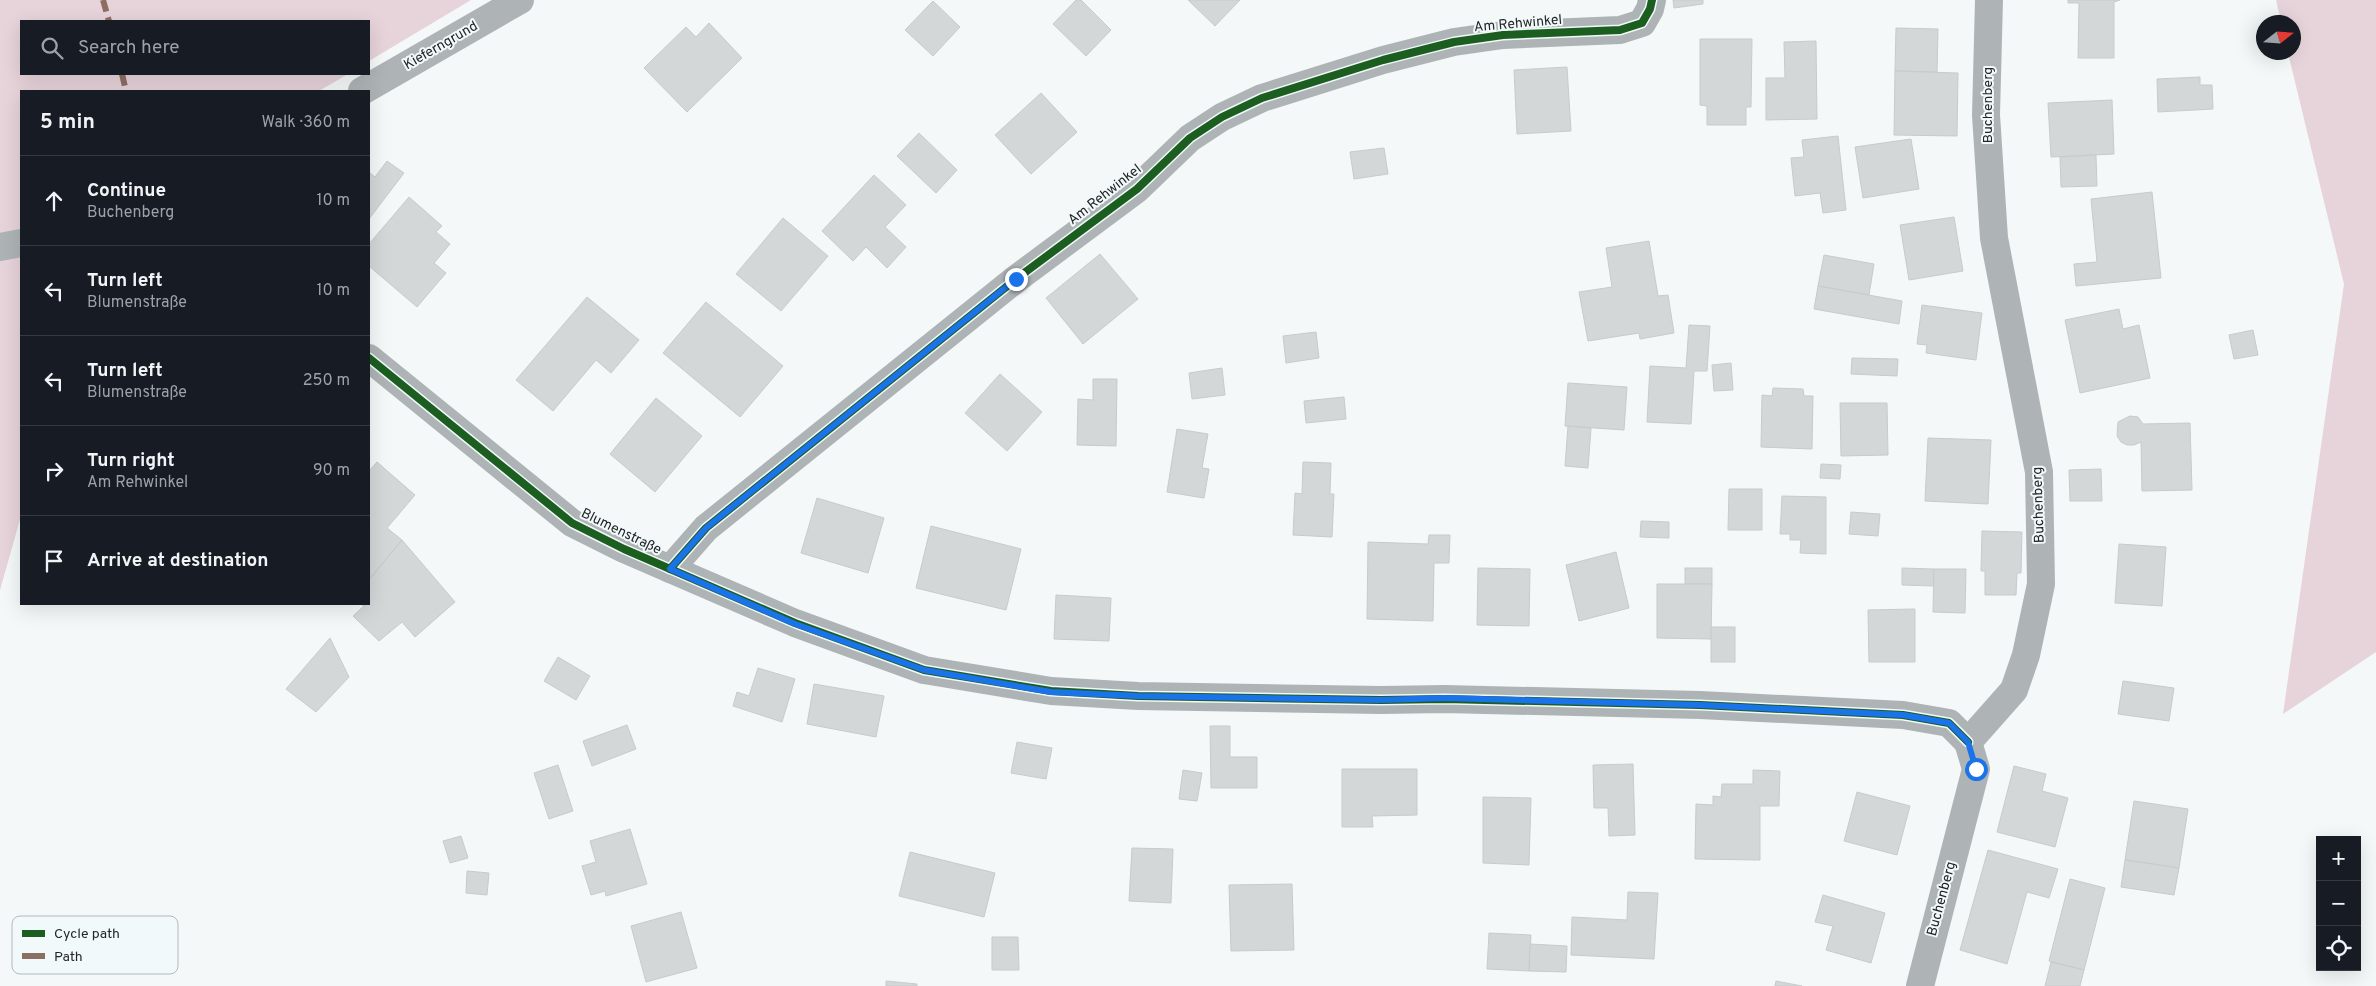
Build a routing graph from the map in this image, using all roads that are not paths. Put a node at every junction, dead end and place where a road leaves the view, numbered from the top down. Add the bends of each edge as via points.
1 (520, 0) edge
2 (1989, 0) edge
3 (1647, 11) edge
4 (364, 90) edge
5 (20, 243) edge
6 (0, 247) edge
7 (370, 359) edge
8 (670, 569) junction
9 (1968, 742) junction
10 (1920, 986) edge

1 - 4 street, Kieferngrund
2 - 9 street, Buchenberg via 1986,115 1994,238 2039,472 2041,584 2026,655 2014,690
3 - 8 street, Am Rehwinkel via 1620,30 1503,35 1454,42 1383,60 1262,98 1222,117 1190,138 1137,189 1016,279 706,528
5 - 6 street
7 - 8 street, Blumenstraße via 572,523
8 - 9 street, Blumenstraße via 795,624 924,670 1051,692 1381,700 1445,698 1903,715 1949,723
9 - 10 street, Buchenberg via 1976,769

